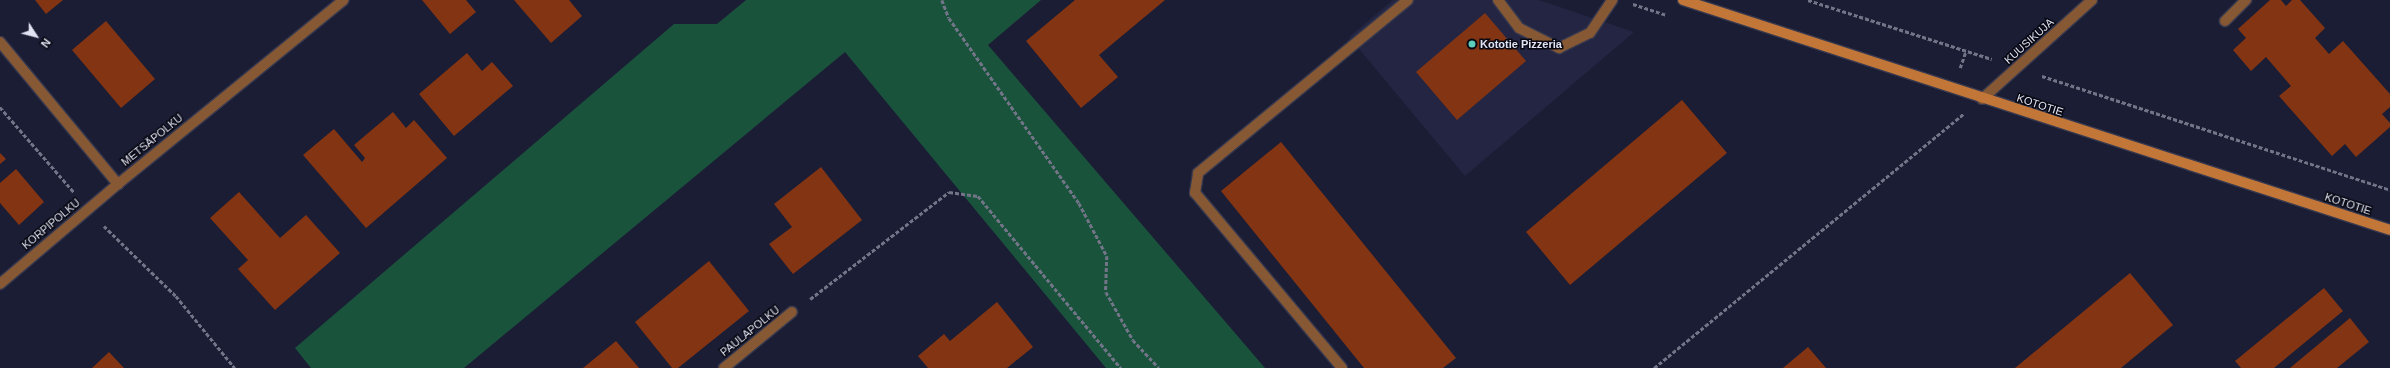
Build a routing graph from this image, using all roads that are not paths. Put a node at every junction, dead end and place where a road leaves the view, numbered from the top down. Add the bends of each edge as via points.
1 (344, 0) edge
2 (1408, 0) edge
3 (1498, 0) edge
4 (1612, 0) edge
5 (1683, 0) edge
6 (2092, 0) edge
7 (2246, 0) edge
8 (2224, 21) dead end
9 (0, 42) edge
10 (1982, 99) junction
11 (118, 184) junction
12 (2390, 230) edge
13 (0, 284) edge
14 (792, 312) road end
15 (724, 368) edge
16 (1342, 368) edge

1 - 11 street, METSÄPOLKU
2 - 16 street via 1198,173 1195,193
3 - 4 street via 1519,28 1559,48 1590,33
5 - 10 street, KOTOTIE
6 - 10 street, KUUSIKUJA
7 - 8 street
9 - 11 street, METSÄPOLKU
10 - 12 street, KOTOTIE
11 - 13 street, KORPIPOLKU
14 - 15 street, PAULAPOLKU

